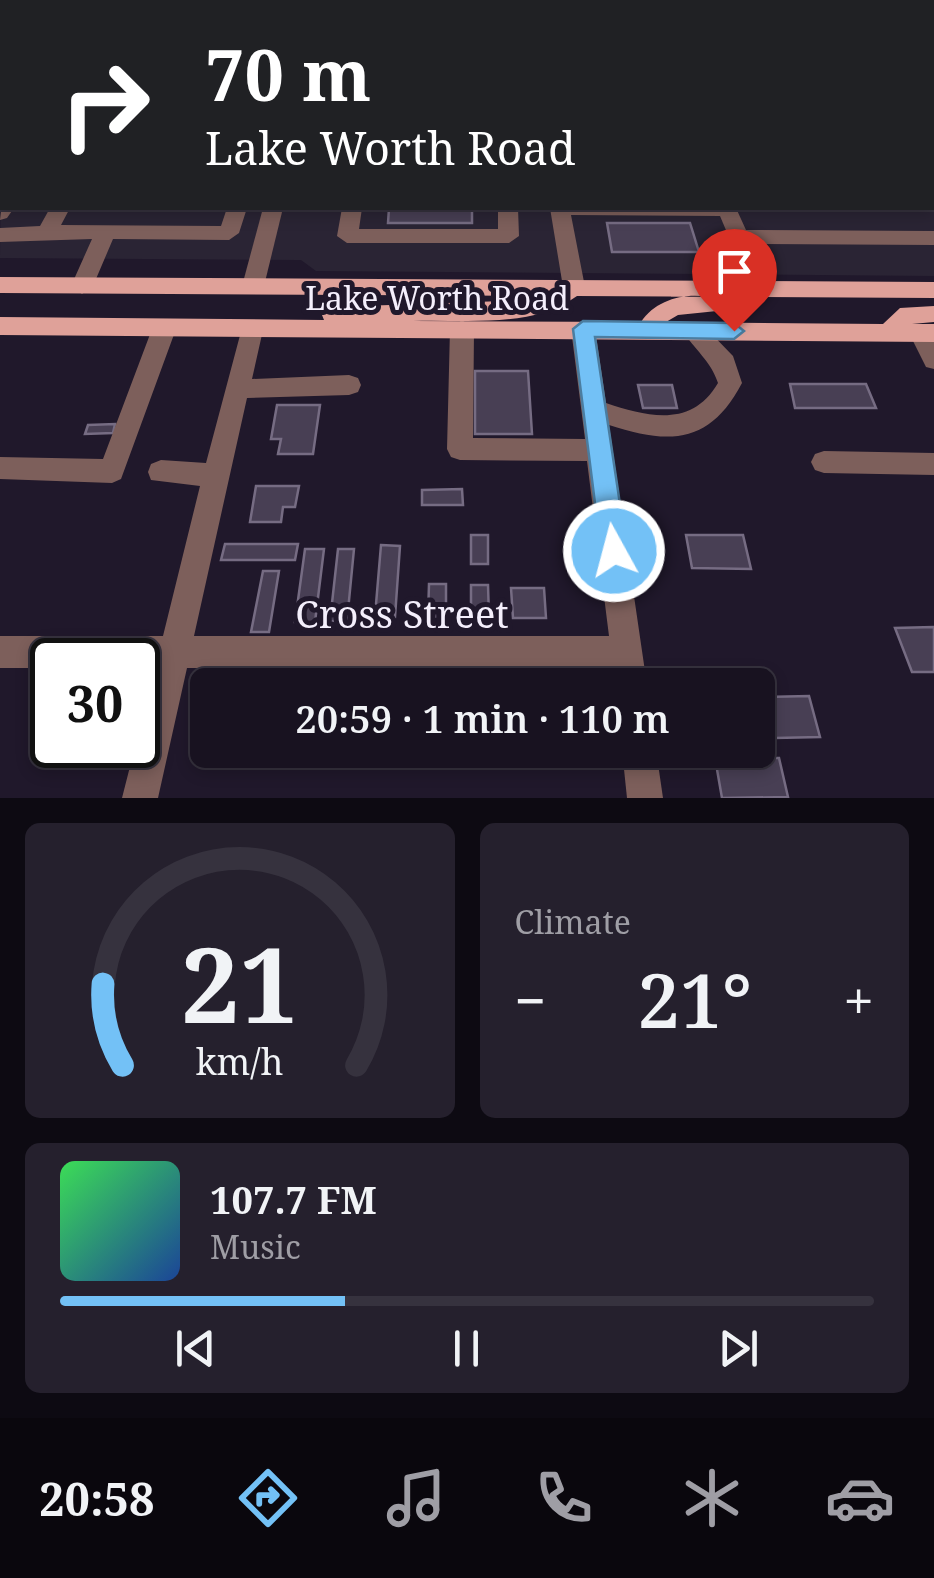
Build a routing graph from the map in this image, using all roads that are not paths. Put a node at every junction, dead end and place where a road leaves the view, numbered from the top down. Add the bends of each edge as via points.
1 (59, 210) edge
2 (237, 210) edge
3 (273, 210) edge
4 (352, 210) edge
5 (508, 210) edge
6 (560, 210) edge
7 (729, 210) edge
8 (47, 232) junction
9 (106, 233) junction
10 (0, 235) edge
11 (934, 238) edge
12 (0, 285) edge
13 (82, 286) junction
14 (254, 286) junction
15 (574, 287) junction
16 (869, 290) junction
17 (934, 290) edge
18 (0, 326) edge
19 (930, 327) edge
20 (164, 328) junction
21 (462, 328) junction
22 (302, 329) junction
23 (583, 329) junction
24 (252, 330) junction
25 (648, 330) junction
26 (694, 330) junction
27 (934, 360) edge
28 (349, 385) dead end
29 (238, 389) junction
30 (595, 410) junction
31 (600, 450) junction
32 (824, 462) dead end
33 (934, 464) edge
34 (0, 468) edge
35 (161, 472) dead end
36 (218, 475) junction
37 (0, 652) edge
38 (627, 652) junction
39 (176, 653) junction
40 (629, 668) edge
41 (642, 768) edge
42 (140, 798) edge
43 (646, 798) edge

1 - 8 street
2 - 9 street via 229,233
3 - 14 street
4 - 5 street via 347,236 509,236
6 - 15 street
7 - 11 street via 738,237
8 - 9 street
8 - 10 street
9 - 13 street
12 - 13 main road, Lake Worth Road
13 - 14 main road, Lake Worth Road
14 - 15 main road, Lake Worth Road
15 - 16 main road, Lake Worth Road
15 - 22 main road via 535,308 362,312 322,316
16 - 17 main road, Lake Worth Road
16 - 25 main road via 860,305 676,305 661,311
18 - 20 main road, Lake Worth Road
19 - 26 main road, Lake Worth Road
19 - 27 street
20 - 24 main road, Lake Worth Road
20 - 34 street via 112,471
21 - 22 main road, Lake Worth Road
21 - 23 main road, Lake Worth Road
21 - 31 street via 460,449
22 - 24 main road, Lake Worth Road
23 - 25 main road, Lake Worth Road
23 - 30 street
24 - 29 street
25 - 26 main road, Lake Worth Road
26 - 30 street via 724,363 730,383 708,417 680,428
28 - 29 street
29 - 36 street
30 - 31 street
31 - 38 street
32 - 33 street
35 - 36 street
36 - 39 street
37 - 39 street, Cross Street
38 - 39 street, Cross Street
38 - 40 street
39 - 42 street
41 - 43 street

